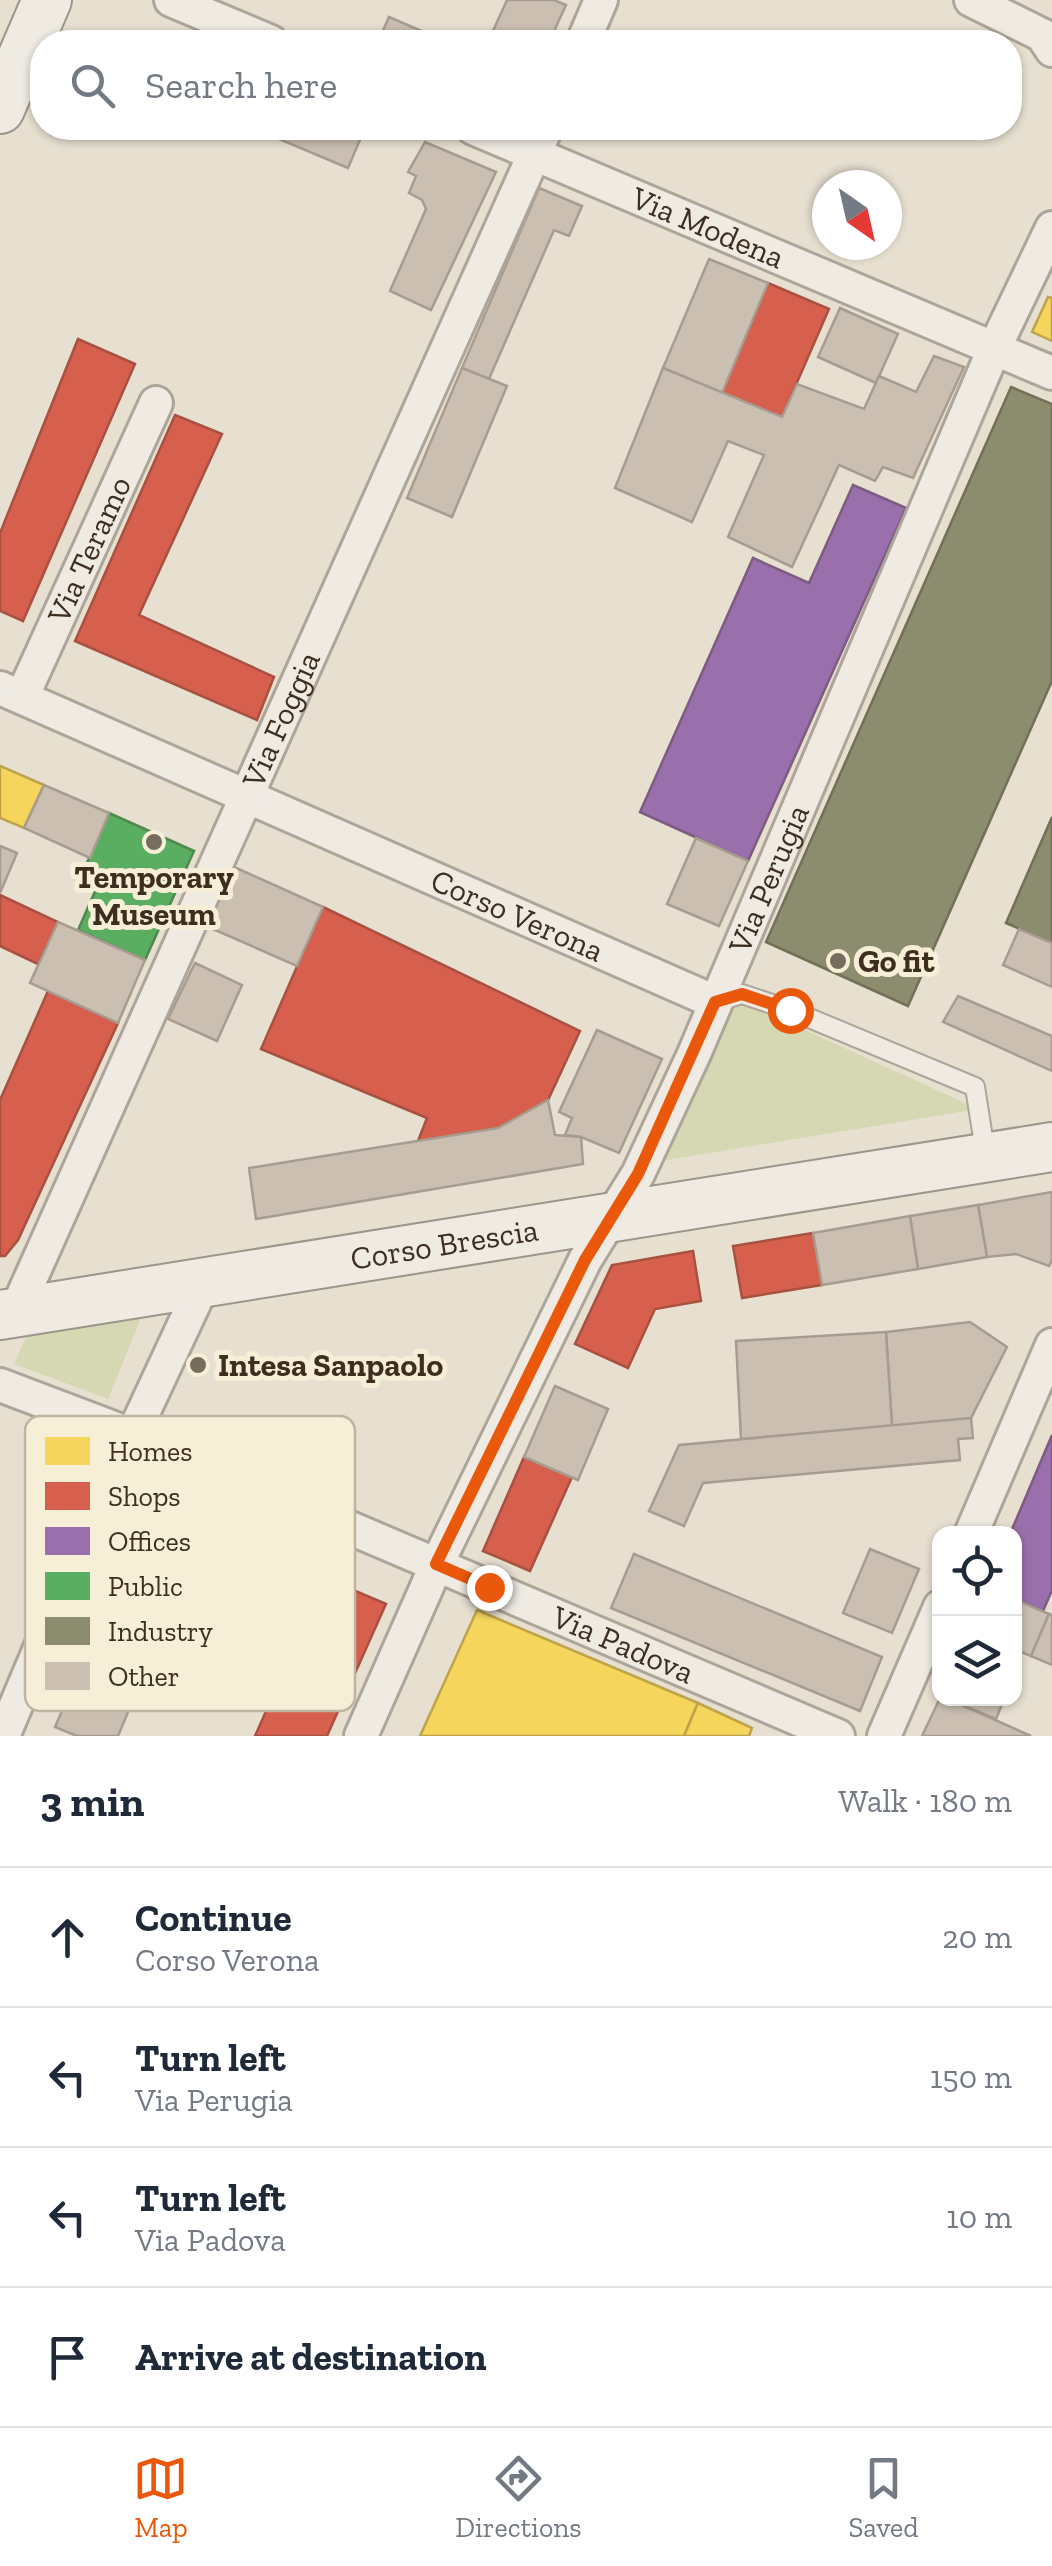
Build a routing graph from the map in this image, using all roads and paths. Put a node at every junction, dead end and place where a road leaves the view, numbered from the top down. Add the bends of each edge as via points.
1 (47, 0) edge
2 (170, 0) edge
3 (601, 0) edge
4 (971, 0) edge
5 (34, 30) edge
6 (242, 30) edge
7 (588, 30) edge
8 (1049, 38) edge
9 (30, 39) edge
10 (0, 109) edge
11 (540, 140) edge
12 (1052, 228) edge
13 (994, 349) junction
14 (1052, 373) edge
15 (156, 403) dead end
16 (11, 692) edge
17 (247, 794) junction
18 (715, 1002) junction
19 (1052, 1147) edge
20 (986, 1158) junction
21 (612, 1216) junction
22 (204, 1282) junction
23 (8, 1313) edge
24 (1052, 1345) edge
25 (0, 1385) edge
26 (82, 1416) edge
27 (141, 1416) edge
28 (974, 1526) edge
29 (355, 1530) edge
30 (436, 1564) junction
31 (936, 1616) edge
32 (25, 1685) edge
33 (3, 1736) edge
34 (361, 1736) edge
35 (838, 1736) edge
36 (884, 1736) edge

1 - 5 street
2 - 6 street
3 - 7 street
4 - 8 street
9 - 10 street
11 - 13 street, Via Modena
11 - 17 street, Via Foggia
12 - 13 street, Via Perugia
13 - 14 street, Via Modena
13 - 18 street, Via Perugia
15 - 16 street, Via Teramo
16 - 17 street, Corso Verona
17 - 18 street, Corso Verona
17 - 23 street, Via Foggia
18 - 20 lane, Corso Verona via 742,994 975,1088
18 - 21 street, Via Perugia via 638,1174
19 - 20 street, Corso Brescia
20 - 21 street, Corso Brescia
21 - 22 street, Corso Brescia
21 - 30 street, Via Perugia
22 - 23 street, Corso Brescia
22 - 27 street
24 - 28 street
25 - 26 street, Via Padova
29 - 30 street, Via Padova
30 - 34 street, Via Perugia
30 - 35 street, Via Padova
31 - 36 street
32 - 33 street

